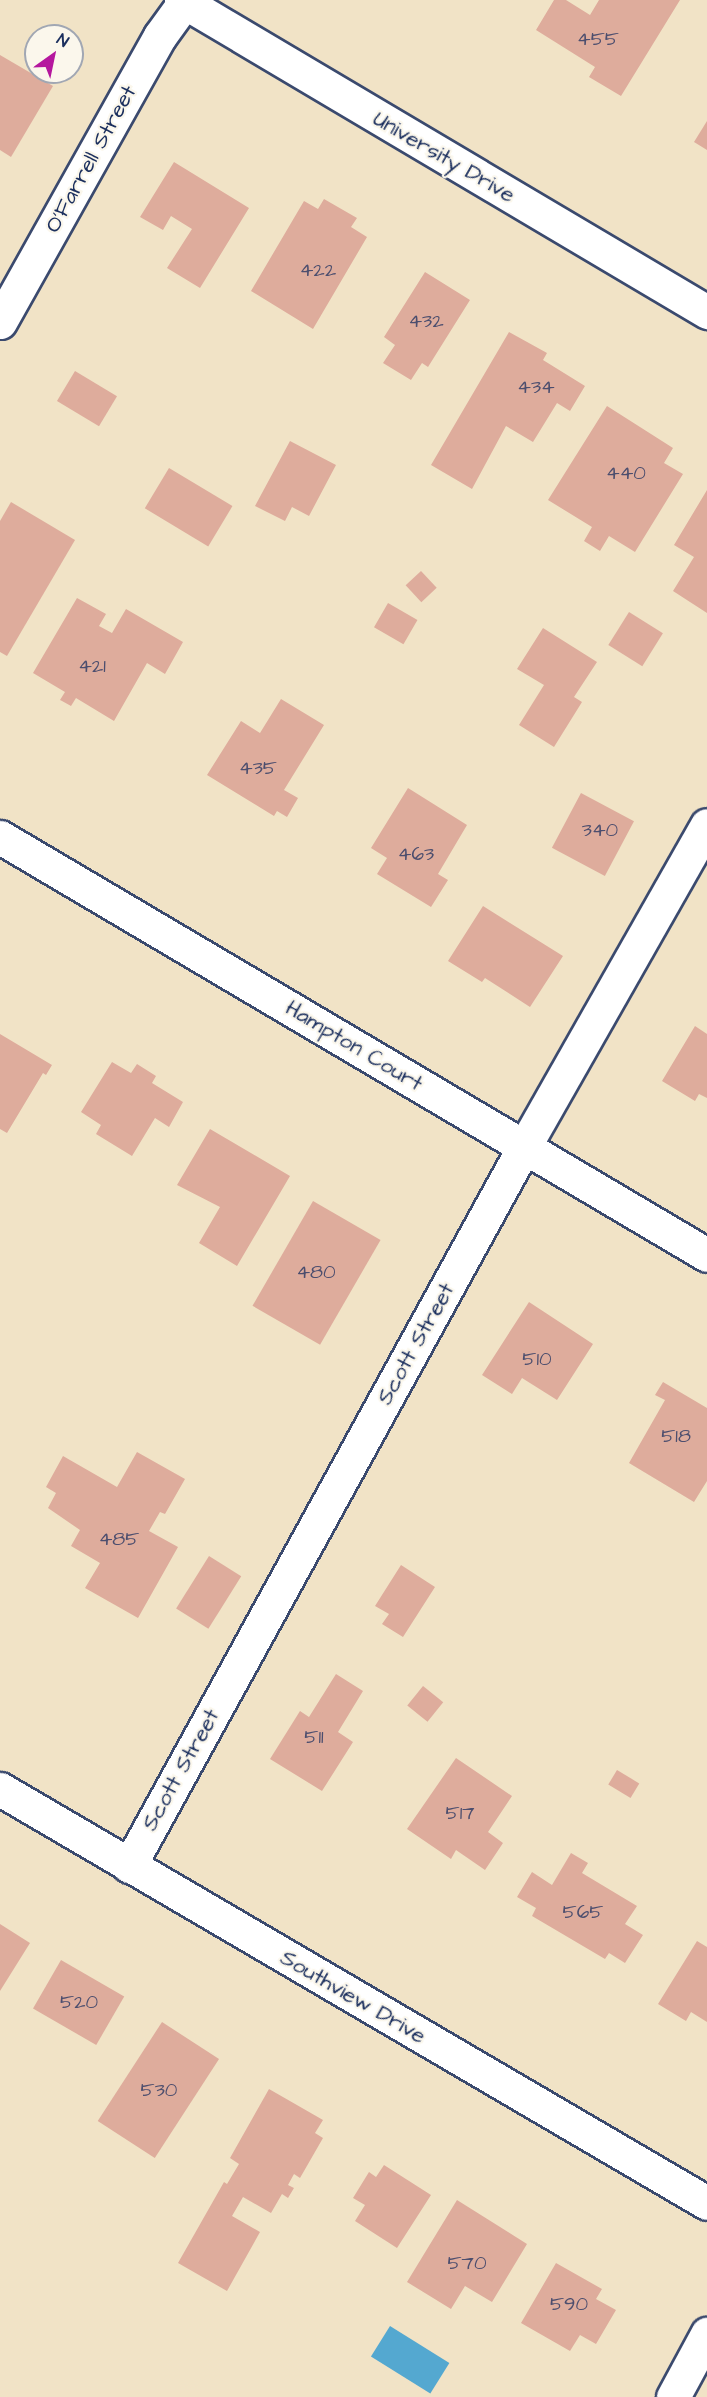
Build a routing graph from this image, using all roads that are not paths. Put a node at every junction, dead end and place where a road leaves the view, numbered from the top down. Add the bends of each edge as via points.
1 (184, 1) edge
2 (707, 312) edge
3 (0, 322) edge
4 (707, 825) edge
5 (0, 837) edge
6 (524, 1147) junction
7 (707, 1256) edge
8 (0, 1789) edge
9 (129, 1866) junction
10 (707, 2203) edge
11 (707, 2334) edge
12 (673, 2397) edge

1 - 2 street, University Drive
1 - 3 street, O'Farrell Street
4 - 6 street, Scott Street
5 - 6 street, Hampton Court
6 - 7 street, Hampton Court
6 - 9 street, Scott Street
8 - 9 street, Southview Drive
9 - 10 street, Southview Drive
11 - 12 street

